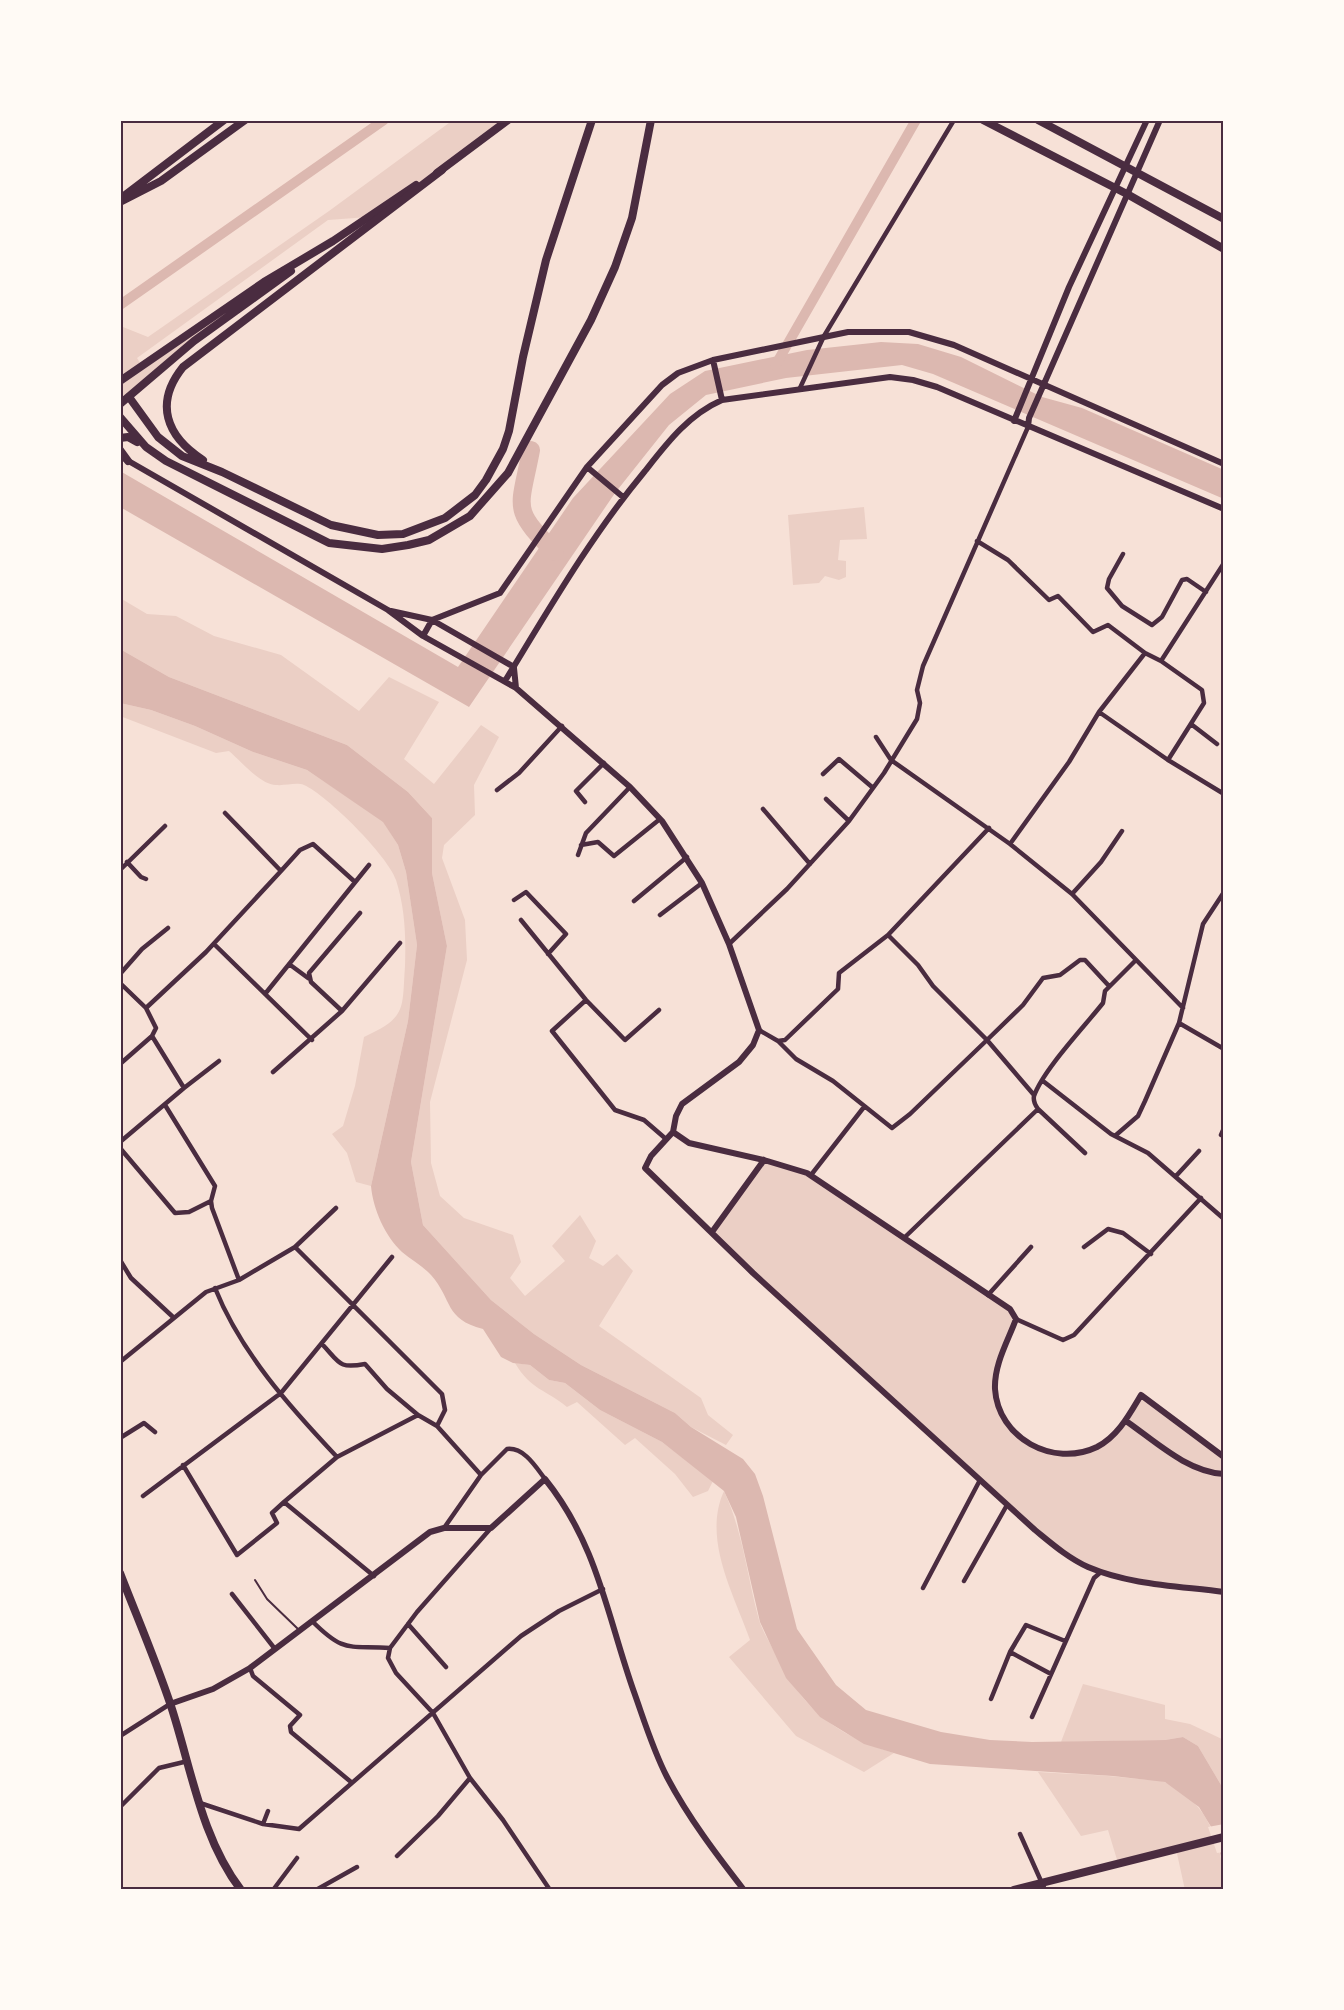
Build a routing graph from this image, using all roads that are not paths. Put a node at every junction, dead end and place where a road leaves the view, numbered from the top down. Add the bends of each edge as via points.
1 (224, 120) edge
2 (245, 120) edge
3 (508, 120) edge
4 (592, 120) edge
5 (651, 120) edge
6 (954, 120) edge
7 (983, 120) edge
8 (1038, 120) edge
9 (1147, 120) edge
10 (1160, 120) edge
11 (1127, 166) junction
12 (442, 170) junction
13 (1138, 172) junction
14 (1116, 189) junction
15 (1127, 194) junction
16 (120, 200) edge
17 (1224, 219) edge
18 (333, 241) junction
19 (1224, 249) edge
20 (1074, 275) junction
21 (1087, 281) junction
22 (824, 336) junction
23 (714, 362) junction
24 (1032, 380) junction
25 (120, 381) edge
26 (1042, 385) junction
27 (800, 388) junction
28 (721, 397) junction
29 (125, 398) edge
30 (120, 404) edge
31 (120, 417) edge
32 (1014, 421) junction
33 (1028, 427) junction
34 (123, 436) edge
35 (146, 447) junction
36 (120, 450) edge
37 (120, 455) edge
38 (128, 461) junction
39 (1224, 464) edge
40 (589, 469) junction
41 (222, 472) junction
42 (622, 496) junction
43 (1224, 509) edge
44 (976, 541) junction
45 (1123, 554) dead end
46 (1224, 563) edge
47 (1206, 592) junction
48 (388, 610) junction
49 (432, 620) junction
50 (423, 636) junction
51 (1145, 653) junction
52 (1161, 661) junction
53 (514, 667) junction
54 (505, 681) junction
55 (516, 687) junction
56 (1099, 712) junction
57 (560, 724) junction
58 (1191, 724) junction
59 (876, 737) dead end
60 (1218, 744) dead end
61 (891, 760) junction
62 (1168, 760) junction
63 (604, 763) junction
64 (823, 774) dead end
65 (630, 787) junction
66 (872, 787) junction
67 (497, 790) dead end
68 (1224, 794) edge
69 (826, 799) dead end
70 (585, 802) dead end
71 (763, 809) dead end
72 (225, 813) dead end
73 (660, 819) junction
74 (849, 821) junction
75 (165, 826) dead end
76 (989, 828) junction
77 (1122, 831) dead end
78 (1010, 844) junction
79 (581, 845) junction
80 (578, 855) dead end
81 (687, 857) junction
82 (128, 862) junction
83 (810, 864) junction
84 (369, 865) dead end
85 (120, 870) edge
86 (281, 871) junction
87 (146, 879) dead end
88 (355, 882) junction
89 (702, 883) junction
90 (1224, 891) edge
91 (1072, 894) junction
92 (514, 900) dead end
93 (634, 901) dead end
94 (360, 913) dead end
95 (660, 915) dead end
96 (521, 920) dead end
97 (168, 928) dead end
98 (888, 935) junction
99 (400, 943) dead end
100 (214, 944) junction
101 (729, 944) junction
102 (548, 954) junction
103 (1136, 960) junction
104 (289, 964) junction
105 (120, 974) edge
106 (308, 978) junction
107 (120, 983) edge
108 (1109, 986) junction
109 (265, 994) junction
110 (586, 1000) junction
111 (146, 1008) junction
112 (1183, 1008) junction
113 (659, 1010) dead end
114 (342, 1011) junction
115 (1179, 1023) junction
116 (759, 1030) junction
117 (152, 1036) junction
118 (312, 1040) junction
119 (987, 1040) junction
120 (778, 1041) junction
121 (1224, 1049) edge
122 (219, 1061) dead end
123 (120, 1064) edge
124 (273, 1072) dead end
125 (1043, 1081) junction
126 (184, 1088) junction
127 (1034, 1095) junction
128 (165, 1106) junction
129 (864, 1107) junction
130 (1038, 1109) junction
131 (1224, 1128) edge
132 (673, 1132) junction
133 (1116, 1135) junction
134 (1221, 1135) dead end
135 (666, 1139) junction
136 (120, 1142) edge
137 (120, 1148) edge
138 (1199, 1152) dead end
139 (1085, 1154) dead end
140 (765, 1160) junction
141 (811, 1175) junction
142 (1176, 1176) junction
143 (1201, 1198) junction
144 (211, 1201) junction
145 (336, 1208) dead end
146 (1224, 1219) edge
147 (712, 1232) junction
148 (905, 1237) junction
149 (295, 1246) junction
150 (1031, 1247) dead end
151 (1084, 1247) dead end
152 (1151, 1254) junction
153 (392, 1257) dead end
154 (120, 1260) edge
155 (239, 1280) junction
156 (215, 1288) junction
157 (988, 1294) junction
158 (351, 1304) junction
159 (172, 1317) junction
160 (1016, 1319) junction
161 (322, 1344) junction
162 (120, 1362) edge
163 (281, 1393) junction
164 (418, 1415) junction
165 (1126, 1420) junction
166 (438, 1426) junction
167 (155, 1432) dead end
168 (120, 1438) edge
169 (337, 1457) junction
170 (1224, 1457) edge
171 (183, 1466) junction
172 (1224, 1474) edge
173 (481, 1475) junction
174 (545, 1479) junction
175 (980, 1480) junction
176 (143, 1496) dead end
177 (284, 1502) junction
178 (1007, 1505) junction
179 (444, 1528) junction
180 (491, 1528) junction
181 (1101, 1572) junction
182 (120, 1573) edge
183 (374, 1576) junction
184 (255, 1580) dead end
185 (964, 1581) dead end
186 (923, 1588) dead end
187 (603, 1589) junction
188 (1224, 1592) edge
189 (232, 1594) dead end
190 (312, 1621) junction
191 (408, 1624) junction
192 (300, 1630) junction
193 (1065, 1641) junction
194 (390, 1648) junction
195 (274, 1649) junction
196 (1010, 1652) junction
197 (446, 1667) dead end
198 (249, 1668) junction
199 (1051, 1674) junction
200 (991, 1699) dead end
201 (170, 1704) junction
202 (433, 1713) junction
203 (1032, 1717) dead end
204 (120, 1736) edge
205 (188, 1761) junction
206 (470, 1778) junction
207 (351, 1782) junction
208 (200, 1803) junction
209 (120, 1807) edge
210 (268, 1810) dead end
211 (263, 1824) junction
212 (1020, 1834) dead end
213 (1224, 1837) edge
214 (397, 1856) dead end
215 (297, 1858) dead end
216 (357, 1867) dead end
217 (1044, 1886) edge
218 (241, 1890) edge
219 (273, 1890) edge
220 (316, 1890) edge
221 (550, 1890) edge
222 (744, 1890) edge
223 (1014, 1890) edge

1 - 16 main road
2 - 16 main road via 161,181
3 - 12 main road
4 - 41 highway via 546,260 503,449 475,495 445,518 403,534 378,535 331,525
5 - 35 highway via 632,218 615,267 581,339 508,473 485,503 451,529 429,540 382,549 329,543 166,461
6 - 22 street
7 - 14 main road
8 - 11 main road
9 - 11 street
10 - 13 street
11 - 13 main road
11 - 14 street
12 - 18 main road
12 - 41 highway via 183,367 175,377 167,405 172,430 188,450
13 - 15 street
13 - 17 main road
14 - 15 main road
14 - 20 street
15 - 19 main road
15 - 21 street
18 - 25 main road via 264,282
18 - 29 main road via 194,341
20 - 21 street
20 - 24 street
21 - 26 street
22 - 23 street
22 - 24 street via 909,332 954,345
22 - 27 street
23 - 28 street
23 - 40 street via 678,374 662,385
24 - 26 street
24 - 32 street
26 - 33 street
26 - 39 street
27 - 28 street
27 - 32 street via 890,378 913,380
28 - 42 street via 676,432
29 - 30 main road
29 - 41 highway via 172,449
31 - 35 highway
32 - 33 street
33 - 43 street
33 - 44 street
34 - 35 highway
36 - 38 highway
37 - 38 street
38 - 48 street
40 - 42 street
40 - 49 street via 495,597
42 - 53 street via 575,564
44 - 51 street via 1008,560 1049,600 1058,596 1093,632 1108,625
44 - 61 street via 923,666 917,690 917,719
45 - 47 street via 1107,588 1122,606 1152,626 1162,617 1182,579
46 - 47 street
47 - 52 street
48 - 49 street
48 - 50 street
49 - 50 street
49 - 53 street
50 - 54 street
51 - 52 street
51 - 56 street
52 - 58 street via 1205,694
53 - 54 street
53 - 55 street
54 - 55 street
55 - 57 street
56 - 62 street
56 - 78 street via 1069,762
57 - 63 street
57 - 67 street via 519,773
58 - 60 street
58 - 62 street
59 - 61 street
61 - 66 street
61 - 76 street
62 - 68 street
63 - 65 street
63 - 70 street via 576,791
64 - 66 street via 839,759
65 - 73 street
65 - 79 street via 591,826
66 - 74 street
69 - 74 street
71 - 83 street
72 - 86 street
73 - 79 street via 614,856 598,842
73 - 81 street
74 - 83 street
75 - 82 street
76 - 78 street
76 - 98 street
77 - 91 street
78 - 91 street
79 - 80 street
81 - 89 street
81 - 93 street
82 - 85 street
82 - 87 street
83 - 101 street
84 - 88 street
86 - 88 street via 300,850 312,844
86 - 100 street
88 - 104 street
89 - 95 street
89 - 101 street
90 - 112 street via 1203,924
91 - 103 street
92 - 102 street via 526,892 566,934
94 - 106 street
96 - 102 street
97 - 105 street
98 - 119 street
98 - 120 street via 839,973 834,994 785,1040
99 - 114 street
100 - 109 street
100 - 111 street
101 - 116 street
102 - 110 street
103 - 108 street
103 - 112 street
104 - 106 street
104 - 109 street
106 - 114 street
107 - 111 street
108 - 119 street via 1085,960 1080,960 1060,975 1042,978 1023,1005
108 - 125 street via 1103,1003
109 - 118 street
110 - 113 street via 625,1040
110 - 135 street via 552,1031 615,1110 644,1120
111 - 117 street via 156,1028
112 - 115 street
114 - 118 street
115 - 121 street
115 - 133 street via 1138,1116
116 - 120 street
116 - 132 street via 739,1062 682,1104
117 - 123 street
117 - 126 street
118 - 124 street
119 - 127 street
119 - 129 street via 893,1128
120 - 129 street via 796,1059 833,1081
122 - 126 street
125 - 127 street
125 - 133 street
126 - 128 street
127 - 130 street
128 - 136 street
128 - 144 street via 215,1186
129 - 141 street
130 - 139 street
130 - 148 street
131 - 134 street
132 - 135 street
132 - 140 street via 689,1143
133 - 142 street via 1148,1153
135 - 147 street via 645,1168
137 - 144 street via 175,1214
138 - 142 street
140 - 141 street
140 - 147 street
141 - 148 street
142 - 143 street
143 - 146 street
143 - 152 street
144 - 155 street
145 - 149 street
147 - 175 street
148 - 157 street
149 - 155 street
149 - 158 street
150 - 157 street
151 - 152 street via 1108,1229 1123,1233
152 - 160 street via 1068,1339
153 - 158 street
154 - 159 street via 131,1278
155 - 156 street
156 - 159 street
156 - 163 street via 232,1326
157 - 160 street via 1010,1309
158 - 161 street
158 - 166 street via 442,1394 445,1410
159 - 162 street
160 - 165 street via 998,1366 995,1388 1004,1418 1016,1434 1044,1451 1082,1452 1099,1446
161 - 163 street
161 - 164 street via 344,1366 365,1364
163 - 169 street
163 - 171 street
164 - 166 street
164 - 169 street
165 - 170 street via 1141,1395
165 - 172 street via 1179,1458 1213,1474
166 - 173 street
167 - 168 street via 144,1423
169 - 177 street
171 - 176 street
171 - 177 street via 237,1555 277,1523 272,1513
173 - 174 street via 510,1448 523,1453
173 - 179 street
174 - 180 street
174 - 187 street via 581,1535
175 - 178 street
175 - 186 street
177 - 183 street
178 - 181 street via 1063,1552
178 - 185 street
179 - 180 street
179 - 183 street via 419,1539
180 - 191 street
181 - 188 street
181 - 193 street via 1094,1578
182 - 201 main road
183 - 190 street
184 - 192 lane via 267,1599
187 - 202 street via 521,1636
187 - 222 street via 633,1689 666,1776 710,1846
189 - 195 street
190 - 192 street
190 - 194 street via 343,1646
191 - 194 street
191 - 197 street
192 - 195 street
193 - 196 street via 1028,1624
193 - 199 street
194 - 202 street via 392,1668
195 - 198 street
196 - 199 street
196 - 200 street
198 - 201 street via 213,1689
198 - 207 street via 253,1676 300,1714 290,1726 291,1732
199 - 203 street
201 - 204 street
201 - 205 main road
202 - 206 street
202 - 207 street
205 - 208 main road
205 - 209 street via 159,1768
206 - 214 street
206 - 221 street
207 - 211 street via 299,1829
208 - 211 street
208 - 218 main road via 214,1842
210 - 211 street
212 - 217 street
213 - 217 main road
215 - 219 street
216 - 220 street
217 - 223 main road

